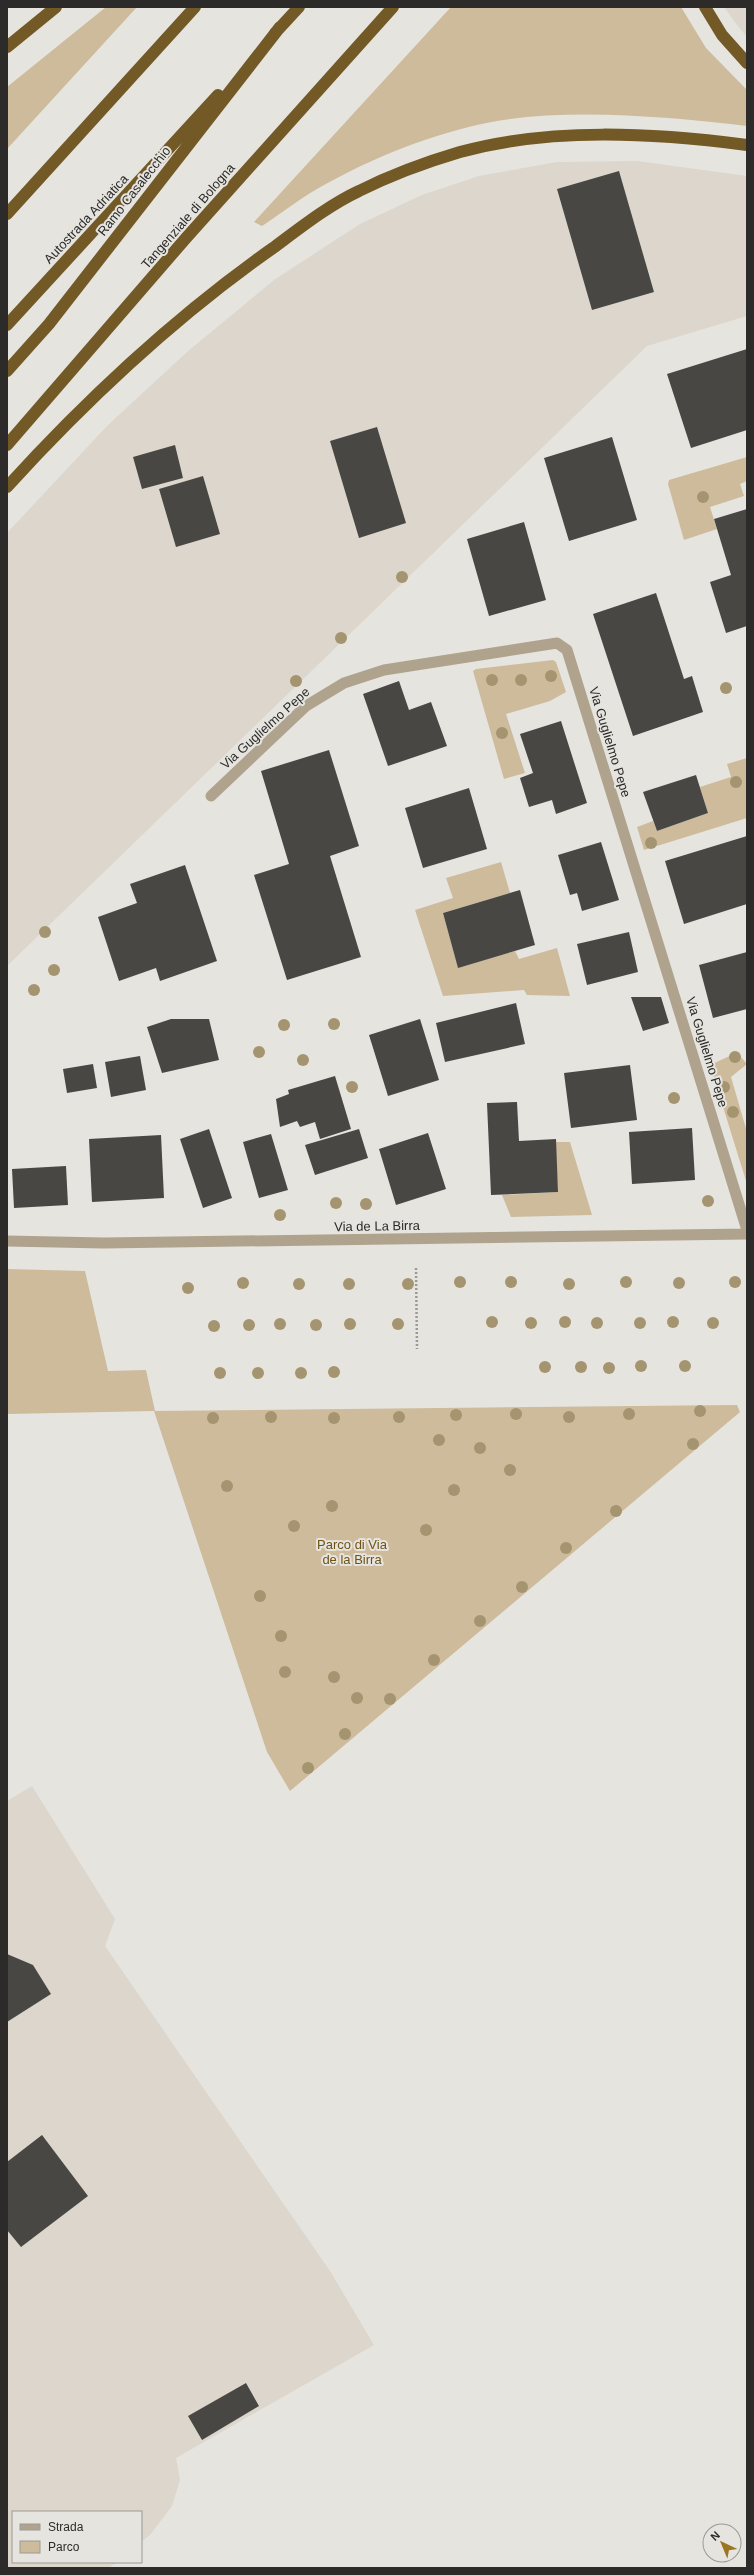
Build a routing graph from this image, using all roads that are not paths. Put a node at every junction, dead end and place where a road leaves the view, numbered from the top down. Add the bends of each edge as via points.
1 (56, 7) edge
2 (195, 7) edge
3 (299, 7) edge
4 (393, 7) edge
5 (705, 7) edge
6 (280, 27) junction
7 (7, 47) edge
8 (747, 63) edge
9 (747, 145) edge
10 (7, 214) edge
11 (7, 325) edge
12 (7, 370) edge
13 (7, 445) edge
14 (7, 487) edge
15 (211, 796) dead end
16 (747, 1230) edge
17 (747, 1234) edge
18 (7, 1241) edge

1 - 7 highway
2 - 10 highway
3 - 6 highway, Autostrada Adriatica
4 - 13 highway, Tangenziale di Bologna via 186,238
5 - 8 highway via 722,35
6 - 11 highway, Autostrada Adriatica
6 - 12 highway, Ramo Casalecchio via 49,324
9 - 14 highway via 628,136 560,135 461,152 357,191 241,270 172,325 96,394
15 - 16 street, Via Guglielmo Pepe via 306,706 344,682 384,670 557,643 566,650
17 - 18 street, Via de La Birra via 120,1243

